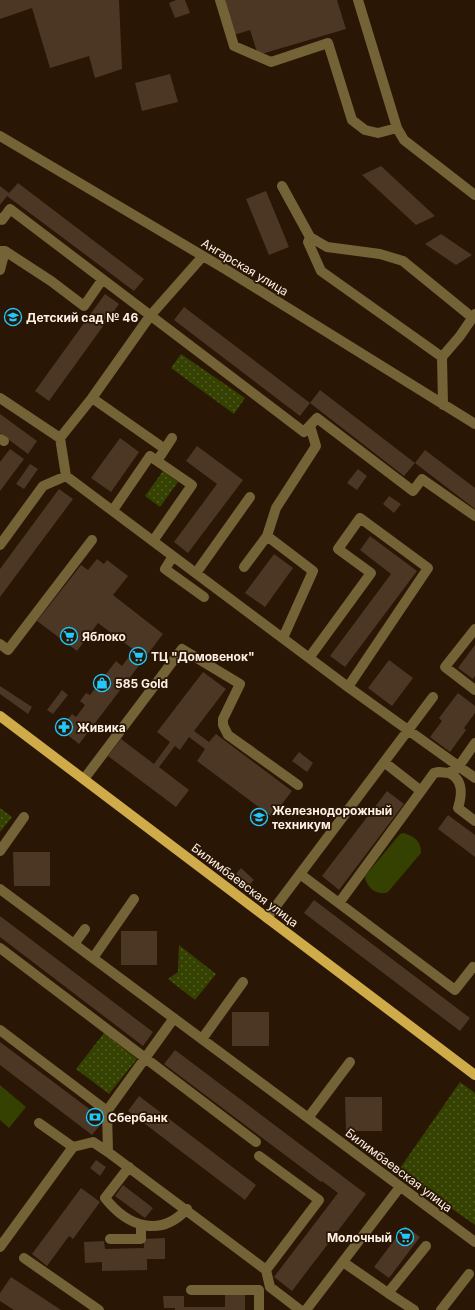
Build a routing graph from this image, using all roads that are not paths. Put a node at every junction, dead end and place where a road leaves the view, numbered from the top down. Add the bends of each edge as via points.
1 (220, 0) edge
2 (358, 0) edge
3 (397, 128) junction
4 (0, 136) edge
5 (282, 186) dead end
6 (475, 194) edge
7 (0, 218) edge
8 (310, 237) junction
9 (2, 251) edge
10 (203, 256) junction
11 (0, 270) edge
12 (102, 280) junction
13 (150, 316) junction
14 (474, 316) edge
15 (442, 356) junction
16 (0, 398) edge
17 (92, 398) junction
18 (443, 404) junction
19 (475, 424) edge
20 (310, 426) junction
21 (60, 438) junction
22 (172, 438) dead end
23 (165, 449) junction
24 (157, 461) junction
25 (66, 476) junction
26 (250, 497) dead end
27 (113, 510) junction
28 (475, 516) edge
29 (267, 536) junction
30 (92, 540) dead end
31 (153, 540) junction
32 (0, 545) edge
33 (173, 556) junction
34 (244, 567) dead end
35 (196, 573) junction
36 (204, 597) dead end
37 (475, 629) edge
38 (283, 638) junction
39 (0, 644) edge
40 (310, 658) junction
41 (348, 687) junction
42 (475, 690) edge
43 (433, 697) dead end
44 (0, 716) edge
45 (408, 731) junction
46 (475, 744) edge
47 (384, 762) junction
48 (459, 766) junction
49 (449, 773) junction
50 (475, 778) edge
51 (84, 779) junction
52 (298, 785) dead end
53 (421, 791) junction
54 (24, 817) dead end
55 (475, 821) edge
56 (0, 851) edge
57 (300, 874) junction
58 (0, 888) edge
59 (134, 899) dead end
60 (339, 903) junction
61 (267, 918) junction
62 (85, 929) dead end
63 (74, 944) junction
64 (0, 948) edge
65 (93, 958) junction
66 (475, 968) edge
67 (243, 982) dead end
68 (174, 1018) junction
69 (0, 1030) edge
70 (202, 1039) junction
71 (145, 1058) junction
72 (350, 1062) dead end
73 (475, 1075) edge
74 (107, 1111) junction
75 (308, 1118) junction
76 (39, 1123) dead end
77 (256, 1142) dead end
78 (73, 1147) junction
79 (108, 1152) junction
80 (259, 1156) dead end
81 (129, 1167) junction
82 (400, 1187) junction
83 (187, 1209) junction
84 (141, 1225) junction
85 (110, 1239) dead end
86 (475, 1242) edge
87 (426, 1246) dead end
88 (0, 1247) edge
89 (24, 1258) dead end
90 (343, 1262) junction
91 (266, 1270) junction
92 (469, 1274) dead end
93 (191, 1290) dead end
94 (388, 1293) junction
95 (99, 1310) edge
96 (259, 1310) edge
97 (300, 1310) edge
98 (306, 1310) edge
99 (414, 1310) edge
100 (441, 1310) edge

1 - 3 street via 234,46 271,62 328,43 352,120 365,130 378,133
2 - 3 street
3 - 6 street via 404,140
4 - 10 street, Ангарская улица
5 - 8 street
7 - 12 street via 2,220 10,209
8 - 14 street via 327,248 380,254 403,261
8 - 15 street via 308,242 321,271
9 - 11 street
9 - 12 street via 51,281 84,306
10 - 13 street
10 - 18 street, Ангарская улица
12 - 13 street
13 - 17 street
13 - 20 street via 304,432
14 - 15 street
15 - 18 street
16 - 21 street
17 - 21 street
17 - 23 street
18 - 19 street, Ангарская улица
20 - 28 street via 317,418 413,491 422,480
20 - 29 street via 316,446 276,508
21 - 25 street
22 - 23 street
23 - 24 street
24 - 27 street via 150,456
24 - 31 street via 192,485
25 - 27 street
25 - 32 street via 43,486
26 - 35 street
27 - 31 street
29 - 34 street
29 - 38 street via 313,571
30 - 39 street via 8,650
31 - 33 street
33 - 35 street
33 - 36 street via 165,569
35 - 38 street
37 - 42 street via 444,667
38 - 40 street
40 - 41 street
40 - 41 street via 371,573 338,549 360,518 428,568
41 - 45 street
43 - 45 street
44 - 51 main road, Билимбаевская улица
45 - 47 street
45 - 48 street
46 - 48 street
47 - 53 street
47 - 57 street
48 - 49 street
48 - 50 street
49 - 53 street via 434,773
49 - 55 street via 457,779 461,789 458,808
51 - 52 street via 182,649 240,684 223,719 228,735
51 - 61 main road, Билимбаевская улица
53 - 60 street
54 - 56 street
57 - 60 street
57 - 61 street
58 - 63 street, Билимбаевская улица
59 - 65 street
60 - 66 street via 455,990
61 - 73 main road, Билимбаевская улица
62 - 63 street
63 - 65 street, Билимбаевская улица
64 - 71 street
65 - 68 street, Билимбаевская улица
67 - 70 street
68 - 70 street, Билимбаевская улица
68 - 71 street
69 - 74 street
70 - 75 street, Билимбаевская улица
71 - 74 street
71 - 77 street
72 - 75 street via 338,1074
74 - 79 street
75 - 82 street, Билимбаевская улица
76 - 78 street
78 - 79 street via 93,1142
78 - 88 street
79 - 81 street
80 - 91 street via 319,1200
81 - 83 street
81 - 84 street via 105,1198 114,1210
82 - 86 street, Билимбаевская улица
82 - 90 street
83 - 84 street via 178,1218 160,1226
83 - 91 street
84 - 85 street via 141,1239
87 - 94 street
89 - 95 street
90 - 94 street
90 - 98 street
91 - 97 street via 270,1287
92 - 100 street
93 - 96 street via 259,1290
94 - 99 street

